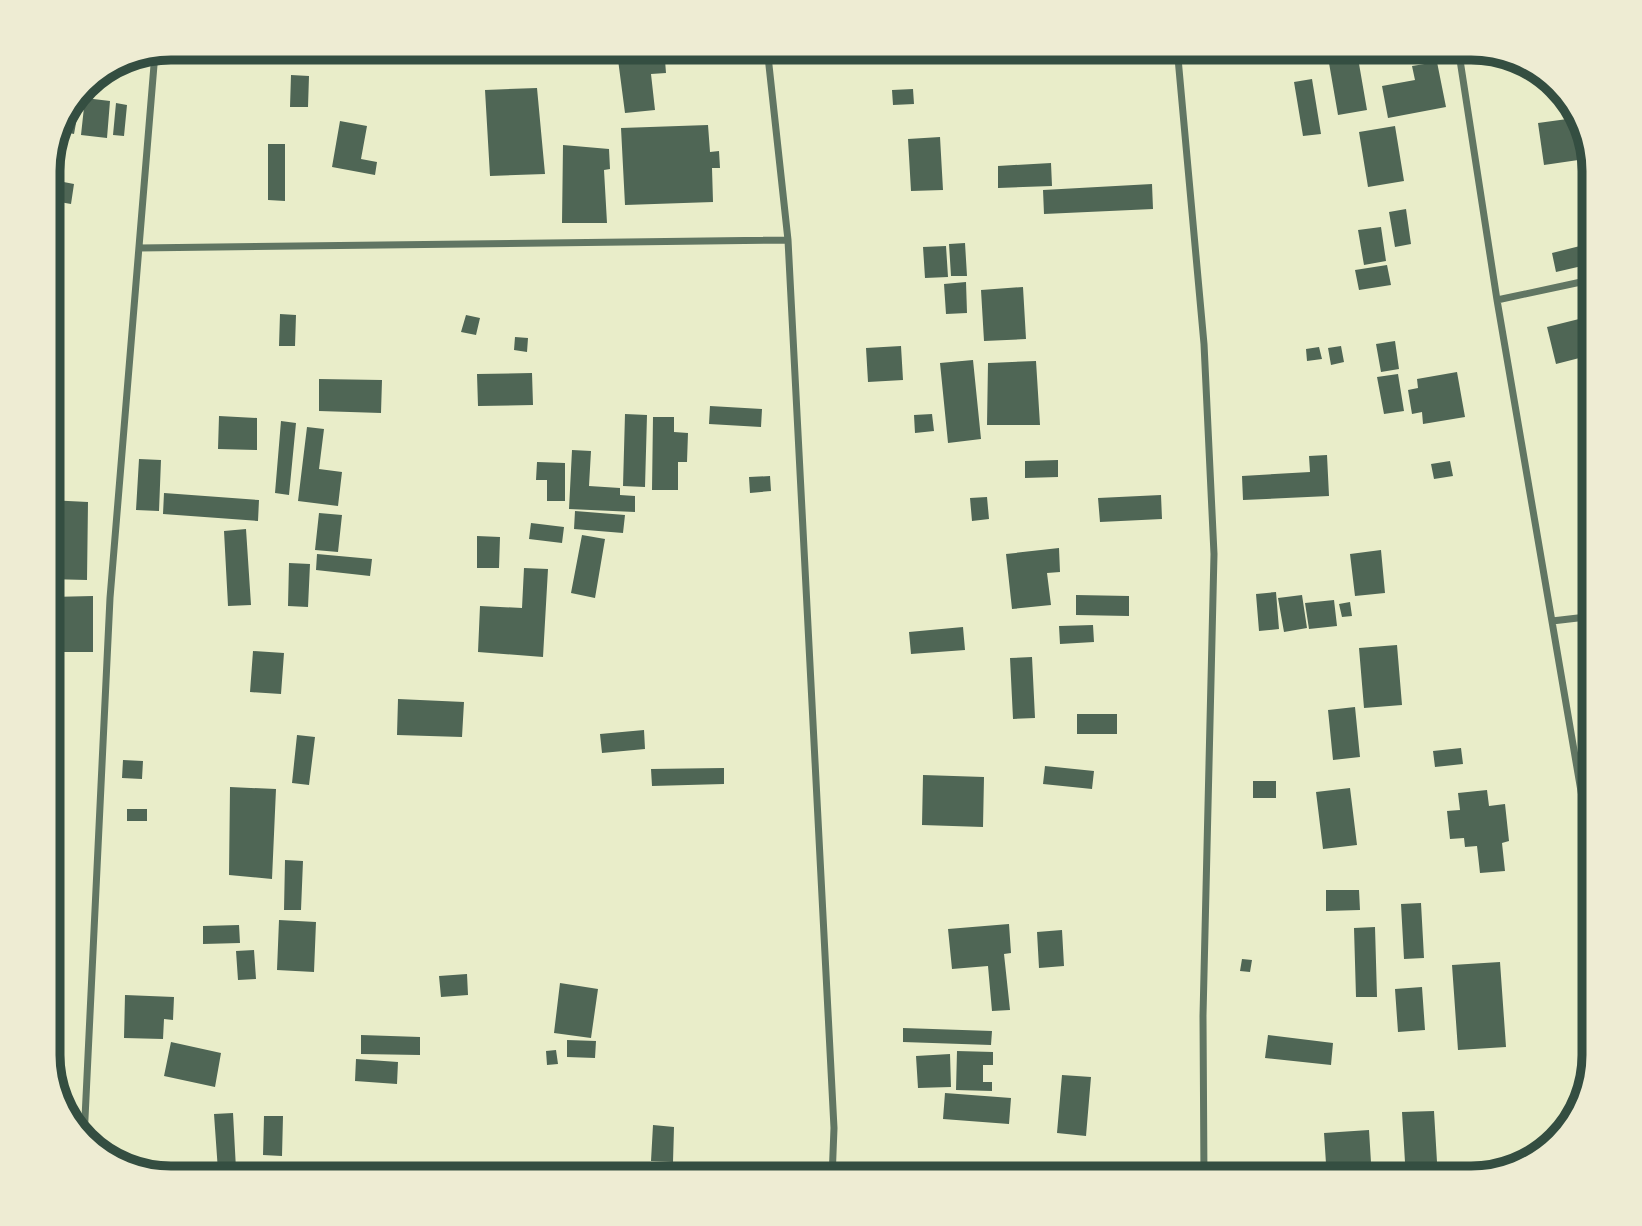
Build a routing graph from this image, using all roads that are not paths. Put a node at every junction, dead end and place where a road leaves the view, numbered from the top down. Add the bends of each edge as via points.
1 (768, 60) edge
2 (1178, 60) edge
3 (1460, 60) edge
4 (154, 61) edge
5 (788, 240) junction
6 (139, 248) junction
7 (1582, 282) edge
8 (1497, 300) junction
9 (1582, 618) edge
10 (1552, 621) junction
11 (1582, 797) edge
12 (85, 1126) edge
13 (833, 1166) edge
14 (1204, 1166) edge

1 - 5 street
2 - 14 street via 1204,344 1214,554 1203,1003
3 - 8 street
4 - 6 street
5 - 6 street
5 - 13 street
6 - 12 street via 110,598
7 - 8 street
8 - 10 street
9 - 10 street
10 - 11 street

